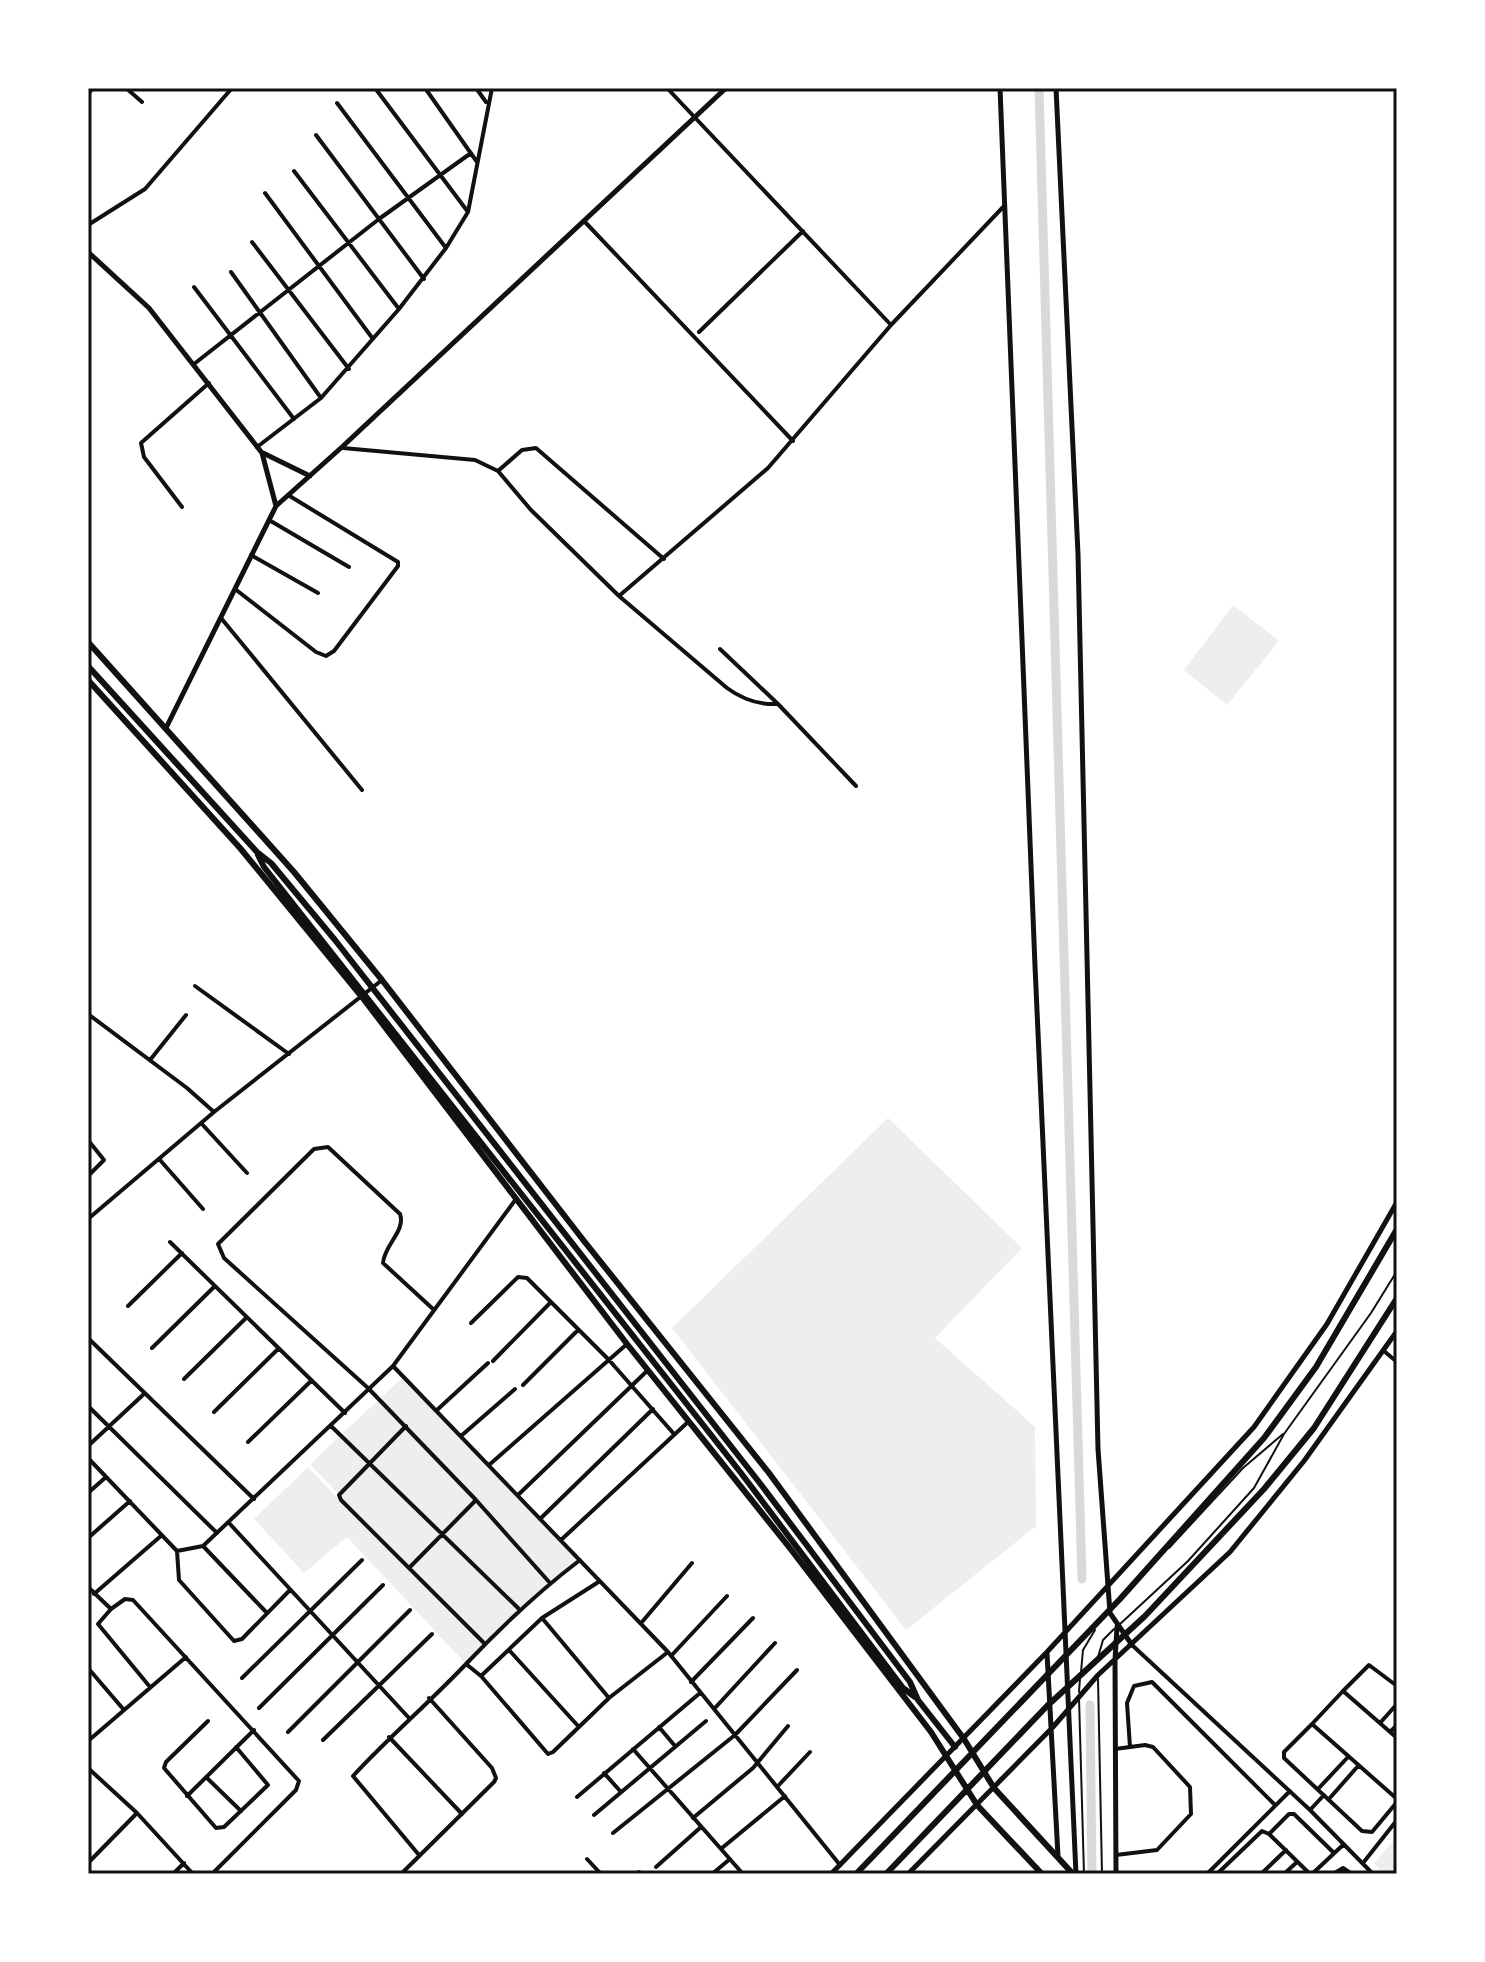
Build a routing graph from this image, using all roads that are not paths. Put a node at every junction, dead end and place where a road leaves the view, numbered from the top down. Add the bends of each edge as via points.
1 (93, 88) edge
2 (126, 88) edge
3 (232, 88) edge
4 (375, 88) edge
5 (425, 88) edge
6 (476, 88) edge
7 (492, 88) edge
8 (667, 88) edge
9 (726, 88) edge
10 (1000, 88) edge
11 (1056, 88) edge
12 (88, 94) edge
13 (142, 102) dead end
14 (337, 103) dead end
15 (487, 104) junction
16 (696, 117) junction
17 (316, 135) dead end
18 (471, 153) junction
19 (478, 164) junction
20 (294, 171) dead end
21 (440, 175) junction
22 (265, 193) dead end
23 (410, 198) junction
24 (1005, 205) junction
25 (468, 212) junction
26 (379, 219) junction
27 (585, 222) junction
28 (88, 225) edge
29 (803, 231) junction
30 (252, 242) dead end
31 (350, 242) junction
32 (446, 248) junction
33 (88, 252) edge
34 (319, 267) junction
35 (231, 272) dead end
36 (424, 279) junction
37 (194, 287) dead end
38 (288, 290) junction
39 (399, 309) junction
40 (259, 311) junction
41 (891, 325) junction
42 (699, 332) dead end
43 (230, 336) junction
44 (373, 340) junction
45 (194, 364) junction
46 (349, 369) junction
47 (209, 383) junction
48 (321, 398) junction
49 (294, 420) junction
50 (793, 441) junction
51 (257, 447) junction
52 (342, 447) junction
53 (262, 453) junction
54 (498, 471) junction
55 (310, 476) junction
56 (288, 495) junction
57 (276, 506) junction
58 (182, 507) dead end
59 (269, 520) junction
60 (251, 555) junction
61 (664, 559) junction
62 (349, 567) dead end
63 (235, 589) junction
64 (318, 593) dead end
65 (619, 596) junction
66 (221, 618) junction
67 (88, 642) edge
68 (720, 649) dead end
69 (88, 666) edge
70 (88, 680) edge
71 (778, 704) junction
72 (166, 728) junction
73 (856, 786) dead end
74 (362, 790) dead end
75 (382, 980) junction
76 (195, 986) dead end
77 (366, 993) junction
78 (88, 1014) edge
79 (186, 1015) dead end
80 (289, 1054) junction
81 (150, 1060) junction
82 (214, 1112) junction
83 (201, 1123) junction
84 (88, 1140) edge
85 (159, 1159) junction
86 (247, 1173) dead end
87 (88, 1176) edge
88 (516, 1199) junction
89 (1397, 1202) edge
90 (203, 1209) dead end
91 (88, 1219) edge
92 (1397, 1229) edge
93 (170, 1242) dead end
94 (182, 1253) junction
95 (1397, 1271) edge
96 (215, 1286) junction
97 (1397, 1298) edge
98 (551, 1302) junction
99 (128, 1306) dead end
100 (433, 1309) junction
101 (246, 1318) junction
102 (471, 1323) dead end
103 (578, 1330) junction
104 (1397, 1331) edge
105 (88, 1338) edge
106 (627, 1344) junction
107 (152, 1348) dead end
108 (278, 1349) junction
109 (1383, 1350) junction
110 (609, 1360) junction
111 (1397, 1362) edge
112 (393, 1366) junction
113 (648, 1370) junction
114 (184, 1379) dead end
115 (311, 1381) junction
116 (523, 1385) dead end
117 (631, 1385) junction
118 (368, 1388) junction
119 (515, 1389) dead end
120 (145, 1393) junction
121 (88, 1406) edge
122 (653, 1409) junction
123 (436, 1411) junction
124 (214, 1412) dead end
125 (345, 1413) junction
126 (688, 1421) junction
127 (331, 1426) junction
128 (406, 1426) junction
129 (109, 1427) junction
130 (674, 1434) junction
131 (1284, 1434) junction
132 (461, 1436) junction
133 (248, 1442) dead end
134 (88, 1446) edge
135 (88, 1458) edge
136 (369, 1463) junction
137 (489, 1465) junction
138 (106, 1477) junction
139 (88, 1493) edge
140 (518, 1495) junction
141 (254, 1499) junction
142 (476, 1500) junction
143 (130, 1501) junction
144 (540, 1519) junction
145 (228, 1523) junction
146 (217, 1533) junction
147 (445, 1534) junction
148 (162, 1535) junction
149 (88, 1538) edge
150 (561, 1540) junction
151 (203, 1546) junction
152 (177, 1551) junction
153 (814, 1556) junction
154 (362, 1560) dead end
155 (580, 1560) junction
156 (808, 1561) junction
157 (692, 1563) dead end
158 (410, 1567) junction
159 (600, 1581) junction
160 (550, 1583) junction
161 (383, 1585) dead end
162 (88, 1587) edge
163 (1107, 1587) junction
164 (290, 1590) junction
165 (94, 1594) junction
166 (727, 1596) dead end
167 (111, 1609) junction
168 (519, 1609) junction
169 (410, 1610) dead end
170 (309, 1611) junction
171 (267, 1613) junction
172 (1110, 1613) junction
173 (542, 1618) junction
174 (753, 1618) dead end
175 (641, 1623) junction
176 (1117, 1626) junction
177 (1066, 1632) junction
178 (432, 1634) dead end
179 (331, 1635) junction
180 (484, 1643) junction
181 (775, 1643) dead end
182 (1132, 1645) junction
183 (509, 1650) junction
184 (1047, 1652) junction
185 (669, 1654) junction
186 (186, 1657) junction
187 (1115, 1660) junction
188 (357, 1663) junction
189 (466, 1664) junction
190 (88, 1668) edge
191 (797, 1670) dead end
192 (1098, 1675) junction
193 (481, 1676) junction
194 (242, 1678) dead end
195 (691, 1682) junction
196 (378, 1686) junction
197 (1397, 1686) edge
198 (150, 1687) junction
199 (1343, 1691) junction
200 (700, 1693) junction
201 (1079, 1695) junction
202 (429, 1698) junction
203 (609, 1698) junction
204 (918, 1700) junction
205 (1397, 1704) edge
206 (1070, 1705) junction
207 (259, 1708) dead end
208 (124, 1710) junction
209 (714, 1710) junction
210 (409, 1718) junction
211 (208, 1721) dead end
212 (706, 1721) dead end
213 (1380, 1723) junction
214 (1312, 1724) junction
215 (1397, 1725) edge
216 (788, 1726) dead end
217 (579, 1727) junction
218 (659, 1727) junction
219 (1053, 1727) junction
220 (254, 1730) junction
221 (288, 1732) dead end
222 (1390, 1732) junction
223 (735, 1735) junction
224 (389, 1737) junction
225 (1397, 1738) edge
226 (964, 1739) junction
227 (323, 1740) dead end
228 (88, 1741) edge
229 (675, 1746) junction
230 (236, 1747) junction
231 (955, 1747) junction
232 (1130, 1747) junction
233 (633, 1749) junction
234 (1115, 1749) junction
235 (810, 1752) dead end
236 (947, 1755) junction
237 (1348, 1757) junction
238 (757, 1761) junction
239 (1358, 1766) junction
240 (88, 1768) edge
241 (649, 1768) junction
242 (604, 1773) junction
243 (206, 1777) junction
244 (777, 1787) junction
245 (994, 1788) junction
246 (667, 1789) junction
247 (1318, 1789) junction
248 (1290, 1791) junction
249 (621, 1792) junction
250 (187, 1796) junction
251 (785, 1796) junction
252 (577, 1797) dead end
253 (1326, 1797) junction
254 (1397, 1801) edge
255 (977, 1805) junction
256 (1275, 1805) junction
257 (1310, 1810) junction
258 (241, 1811) junction
259 (137, 1813) junction
260 (462, 1814) junction
261 (594, 1815) dead end
262 (693, 1818) junction
263 (1397, 1820) edge
264 (701, 1827) junction
265 (613, 1833) dead end
266 (1269, 1834) junction
267 (1344, 1844) junction
268 (721, 1849) junction
269 (1286, 1850) junction
270 (1334, 1853) junction
271 (419, 1855) junction
272 (1116, 1855) junction
273 (1058, 1856) junction
274 (587, 1859) dead end
275 (730, 1859) junction
276 (1297, 1862) junction
277 (88, 1863) edge
278 (184, 1863) junction
279 (1363, 1863) junction
280 (840, 1865) junction
281 (656, 1867) dead end
282 (173, 1874) edge
283 (193, 1874) edge
284 (212, 1874) edge
285 (401, 1874) edge
286 (601, 1874) edge
287 (712, 1874) edge
288 (743, 1874) edge
289 (831, 1874) edge
290 (856, 1874) edge
291 (886, 1874) edge
292 (908, 1874) edge
293 (1042, 1874) edge
294 (1074, 1874) edge
295 (1084, 1874) edge
296 (1102, 1874) edge
297 (1116, 1874) edge
298 (1207, 1874) edge
299 (1217, 1874) edge
300 (1261, 1874) edge
301 (1284, 1874) edge
302 (1311, 1874) edge
303 (1333, 1874) edge
304 (1352, 1874) edge
305 (1373, 1874) edge

1 - 12 street
2 - 13 street
3 - 28 street via 145,189
4 - 21 street
5 - 18 street
6 - 15 street
7 - 15 street
8 - 16 street
9 - 16 street
10 - 24 street
11 - 163 street via 1078,554 1098,1449
14 - 23 street
15 - 19 street
16 - 27 street
16 - 29 street
17 - 26 street
18 - 19 street
18 - 21 street
19 - 25 street
20 - 31 street
21 - 23 street
21 - 25 street
22 - 34 street
23 - 26 street
23 - 32 street
24 - 41 street
24 - 177 street
25 - 32 street
26 - 31 street
26 - 36 street
27 - 50 street
27 - 52 street
29 - 41 street
29 - 42 street
30 - 38 street
31 - 34 street
31 - 39 street
32 - 36 street
33 - 45 street via 149,308
34 - 38 street
34 - 44 street
35 - 40 street
36 - 39 street
37 - 43 street
38 - 40 street
38 - 46 street
39 - 44 street
40 - 43 street
40 - 48 street
41 - 50 street
43 - 45 street
43 - 49 street
44 - 46 street
45 - 47 street
46 - 48 street
47 - 51 street
47 - 58 street via 141,443 144,457
48 - 49 street
49 - 51 street
50 - 61 street
51 - 53 street
52 - 54 street via 475,460
52 - 55 street
53 - 55 street
53 - 57 street
54 - 61 street via 522,450 536,448
54 - 65 street
55 - 56 street
56 - 57 street
56 - 63 street via 398,566 326,656
57 - 59 street
59 - 60 street
59 - 62 street
60 - 63 street
60 - 64 street
61 - 65 street
63 - 66 street
65 - 71 street via 733,692
66 - 72 street
66 - 74 street
67 - 72 main road
68 - 71 street
69 - 77 main road via 257,852
70 - 77 main road
71 - 73 street
72 - 75 main road
75 - 77 street
75 - 226 main road via 769,1473
76 - 80 street
77 - 80 street
77 - 88 main road
77 - 153 main road
77 - 156 main road
78 - 81 street
79 - 81 street
80 - 82 street
81 - 82 street
82 - 83 street
83 - 85 street
83 - 86 street
84 - 87 street via 104,1160
85 - 90 street
85 - 91 street
88 - 100 street
88 - 106 main road
89 - 163 street via 1327,1324 1254,1427
92 - 290 main road via 1316,1367 1264,1438 1120,1599
93 - 94 street
94 - 96 street
94 - 99 street
95 - 131 lane
96 - 101 street
96 - 107 street
97 - 291 main road via 1314,1428 1264,1489 1145,1616 1047,1706
98 - 102 street via 527,1278 518,1277
98 - 103 street
98 - 123 street
100 - 112 street
100 - 118 street via 383,1263 402,1224 400,1214 328,1147 314,1149 221,1241 218,1249 224,1258
101 - 108 street
101 - 114 street
103 - 110 street
103 - 116 street
104 - 109 street
105 - 120 street
106 - 110 street
106 - 113 main road
108 - 115 street
108 - 124 street
109 - 111 street
109 - 182 street via 1304,1461 1230,1552
110 - 117 street
110 - 137 street
112 - 118 street
112 - 123 street
113 - 117 street
113 - 126 main road
115 - 125 street
115 - 133 street
117 - 122 street
117 - 140 street
118 - 125 street
118 - 128 street
119 - 132 street
120 - 129 street
120 - 141 street
121 - 129 street
122 - 130 street
122 - 144 street
123 - 132 street
125 - 127 street
126 - 130 street
126 - 236 main road
127 - 136 street
127 - 141 street
128 - 136 street
128 - 142 street
129 - 134 street
129 - 146 street
130 - 150 street
131 - 172 lane via 1243,1468
131 - 176 lane via 1254,1488 1188,1561
132 - 137 street
135 - 138 street
136 - 147 street
136 - 158 street via 339,1495
137 - 140 street
138 - 139 street
138 - 143 street
140 - 144 street
141 - 145 street
142 - 147 street
142 - 160 street
143 - 148 street
143 - 149 street
144 - 150 street
145 - 146 street
145 - 164 street
146 - 151 street
147 - 158 street
147 - 168 street
148 - 152 street
148 - 165 street
150 - 155 street
151 - 152 street
151 - 171 street
152 - 171 street via 179,1580 231,1639 242,1639
153 - 156 main road
153 - 204 main road via 910,1682
154 - 170 street
155 - 159 street
155 - 160 street
156 - 204 main road via 903,1688
157 - 175 street
158 - 180 street
159 - 173 street
159 - 175 street
160 - 168 street
161 - 179 street
162 - 165 street
163 - 172 street
163 - 177 street
164 - 170 street
164 - 171 street
165 - 167 street
166 - 185 street
167 - 186 street via 133,1600
167 - 198 street via 99,1628
168 - 180 street
169 - 188 street
170 - 179 street
170 - 194 street
172 - 176 street
172 - 201 lane via 1087,1639
173 - 183 street
173 - 203 street
174 - 195 street
175 - 185 street
176 - 182 street
176 - 187 street
176 - 192 lane via 1098,1652
177 - 184 street
177 - 206 street
178 - 196 street
179 - 188 street
179 - 207 street
180 - 189 street
181 - 209 street
182 - 187 street
182 - 248 street
183 - 193 street
183 - 217 street
184 - 219 street
184 - 226 street
185 - 195 street
185 - 203 street
186 - 198 street
186 - 220 street
187 - 192 street
187 - 234 street
188 - 196 street
188 - 221 street
189 - 193 street
189 - 202 street
190 - 208 street
191 - 223 street
192 - 201 street
192 - 296 lane
193 - 217 street via 546,1753
195 - 200 street
196 - 210 street
196 - 227 street
197 - 199 street via 1369,1665
198 - 208 street
199 - 213 street
199 - 214 street
200 - 209 street
200 - 218 street
201 - 206 street
201 - 295 lane
202 - 210 street
202 - 260 street via 495,1773 494,1782
203 - 217 street
204 - 231 main road
205 - 213 street
206 - 219 street
206 - 294 street
208 - 228 street
209 - 223 street
210 - 224 street
211 - 250 street via 165,1765
212 - 229 street
213 - 222 street
214 - 237 street
214 - 247 street via 1283,1755
215 - 222 street
216 - 238 street
218 - 229 street
218 - 233 street
219 - 245 street
219 - 273 street
220 - 230 street
220 - 284 street via 297,1776 299,1786
222 - 225 street
223 - 238 street
223 - 246 street
224 - 260 street
224 - 271 street via 353,1776
226 - 231 street
226 - 245 main road
229 - 241 street
230 - 243 street
230 - 258 street via 268,1785
231 - 236 street
232 - 234 street
232 - 256 street via 1128,1696 1134,1686 1152,1682
232 - 272 street via 1153,1747 1188,1783 1191,1814 1157,1850
233 - 241 street
233 - 242 street
234 - 272 street
235 - 244 street
236 - 255 main road
236 - 280 street
237 - 239 street
237 - 247 street
238 - 244 street
238 - 262 street
239 - 253 street
239 - 254 street
240 - 259 street
241 - 246 street
241 - 249 street
242 - 249 street
242 - 252 street
243 - 250 street
243 - 258 street
244 - 251 street
245 - 255 street
245 - 273 main road
246 - 262 street
246 - 265 street
247 - 253 street
248 - 256 street
248 - 257 street
249 - 261 street
250 - 258 street via 216,1828
251 - 268 street
251 - 280 street
253 - 254 street via 1369,1833
253 - 257 street
255 - 292 street
255 - 293 main road
256 - 298 street
257 - 267 street
259 - 277 street
259 - 278 street
260 - 271 street
262 - 264 street
263 - 279 street
264 - 268 street
264 - 281 street
266 - 269 street
266 - 270 street via 1294,1814
266 - 299 street via 1259,1833
267 - 270 street
267 - 279 street
268 - 275 street
269 - 276 street
269 - 300 street
270 - 302 street
271 - 285 street
272 - 297 street
273 - 294 main road
274 - 286 street
275 - 287 street
275 - 288 street
276 - 301 street
276 - 302 street
278 - 282 street
278 - 283 street
279 - 305 street
280 - 289 street
303 - 304 street via 1343,1868

